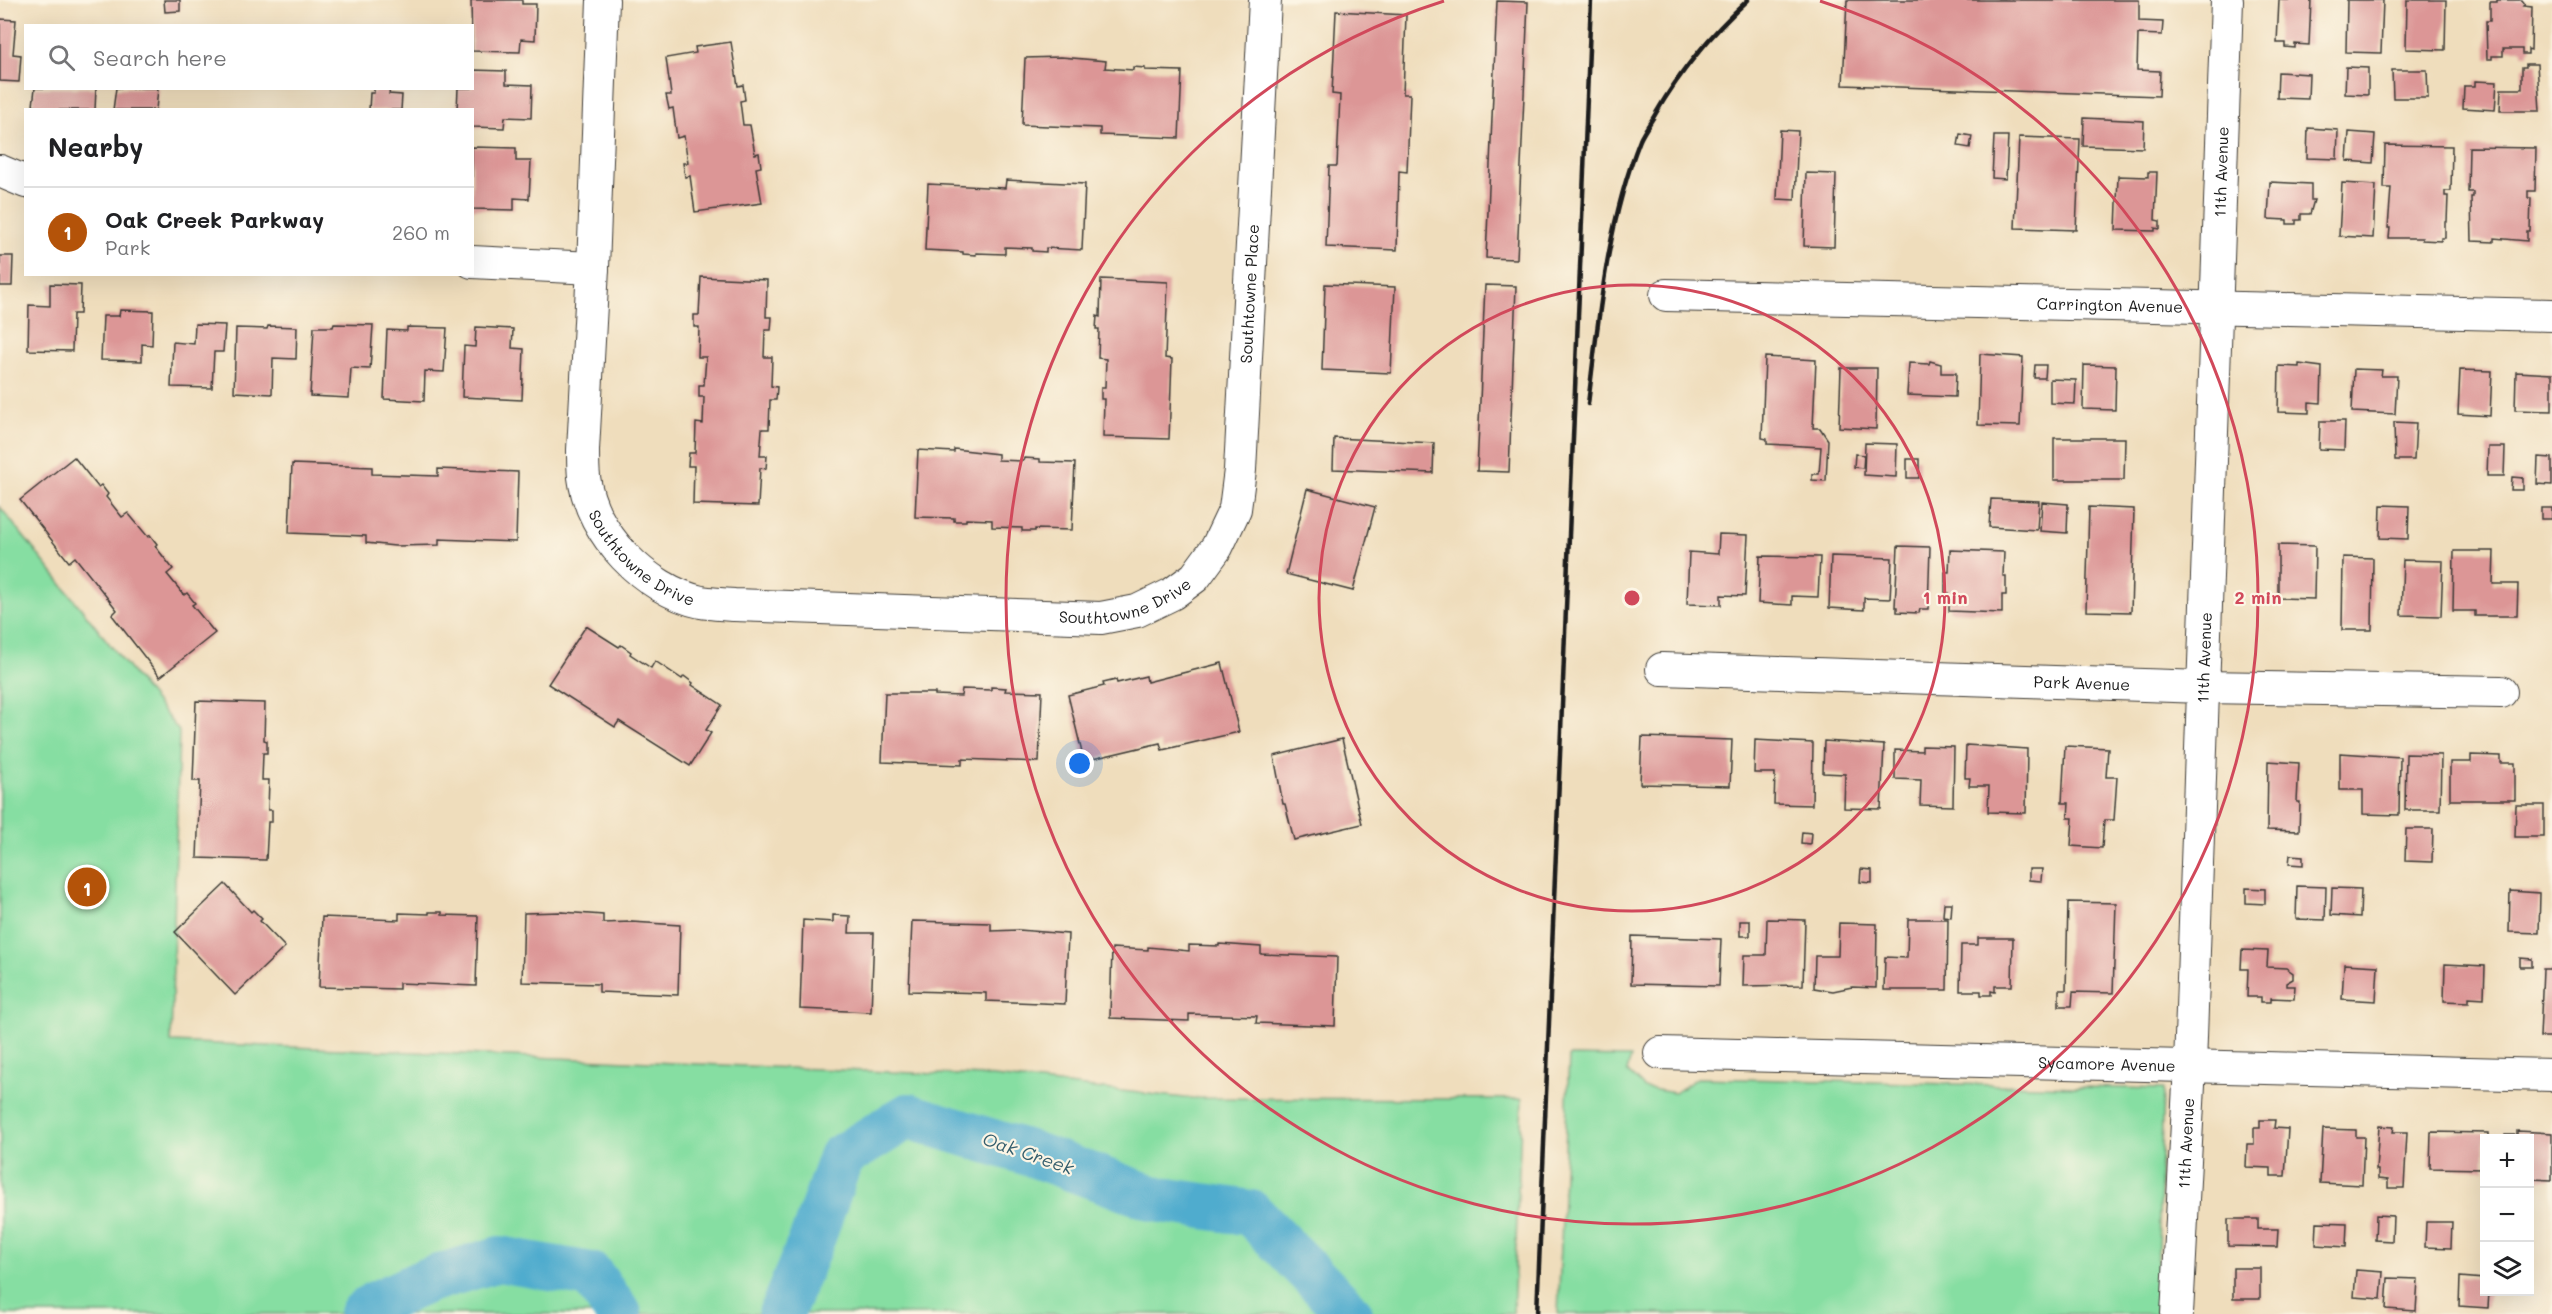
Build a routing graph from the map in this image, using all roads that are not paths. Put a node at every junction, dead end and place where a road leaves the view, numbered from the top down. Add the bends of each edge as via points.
1 (603, 0) edge
2 (1265, 0) edge
3 (2227, 0) edge
4 (0, 171) edge
5 (24, 181) edge
6 (474, 262) edge
7 (593, 268) junction
8 (1666, 295) dead end
9 (2216, 308) junction
10 (2552, 315) edge
11 (1195, 577) joint
12 (1662, 669) dead end
13 (2203, 687) junction
14 (2501, 692) dead end
15 (1660, 1053) dead end
16 (2190, 1066) junction
17 (2552, 1075) edge
18 (2177, 1314) edge

1 - 7 street, Southtowne Drive
2 - 11 street, Southtowne Place via 1240,470 1235,509 1217,547
3 - 9 street, 11th Avenue
4 - 5 street
6 - 7 street
7 - 11 street, Southtowne Drive via 584,478 593,509 613,543 638,570 664,588 700,602 734,605 1101,618 1137,611 1172,594
8 - 9 street, Carrington Avenue
9 - 10 street, Carrington Avenue
9 - 13 street, 11th Avenue
12 - 13 street, Park Avenue
13 - 14 street, Park Avenue
13 - 16 street, 11th Avenue
15 - 16 street, Sycamore Avenue
16 - 17 street, Sycamore Avenue
16 - 18 street, 11th Avenue

